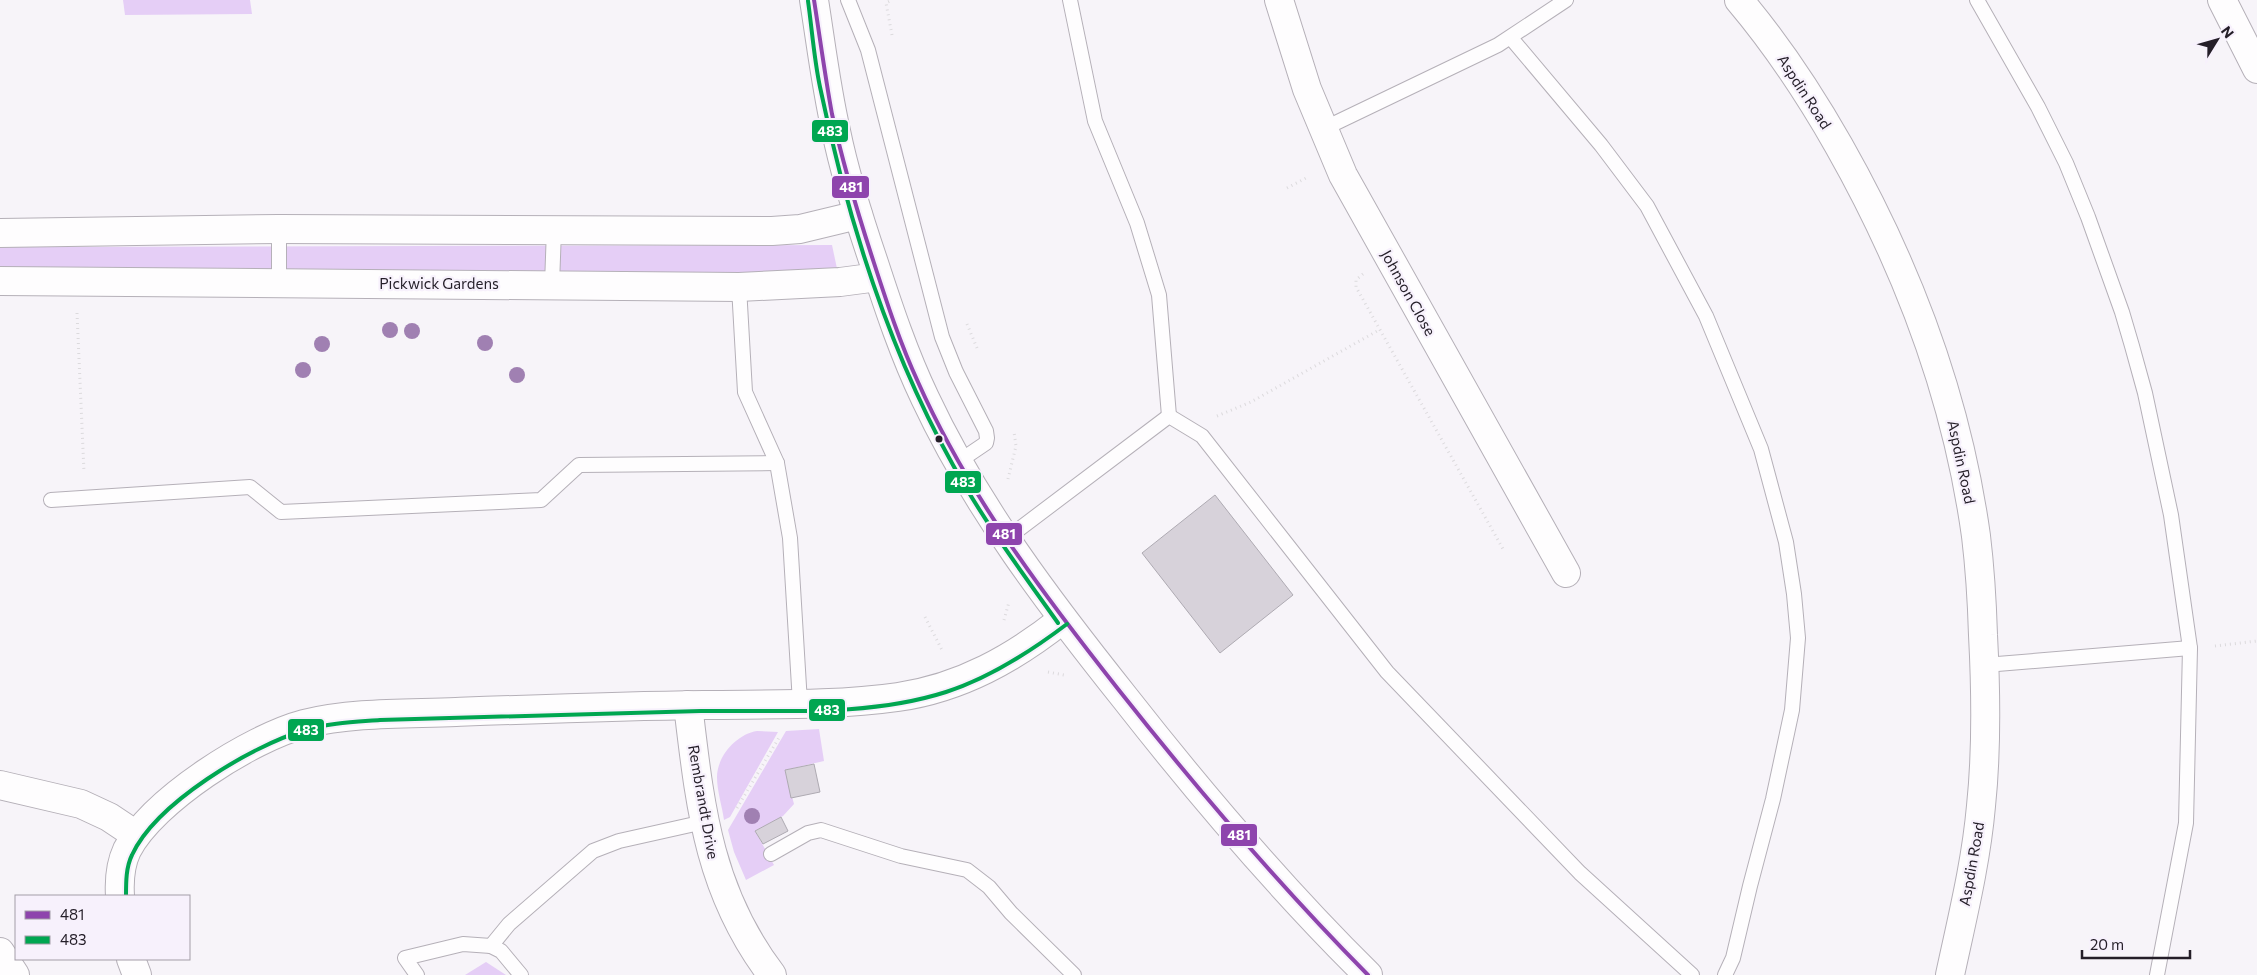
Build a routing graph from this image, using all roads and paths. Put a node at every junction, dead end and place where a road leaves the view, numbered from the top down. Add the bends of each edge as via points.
1 (814, 0) edge
2 (848, 0) edge
3 (892, 0) edge
4 (1070, 0) edge
5 (1279, 0) edge
6 (1566, 0) edge
7 (1738, 0) edge
8 (1977, 0) edge
9 (2222, 0) edge
10 (893, 37) dead end
11 (1511, 38) junction
12 (2257, 69) edge
13 (1322, 129) junction
14 (1313, 175) dead end
15 (1288, 188) dead end
16 (858, 215) junction
17 (279, 229) junction
18 (554, 229) junction
19 (0, 233) edge
20 (878, 278) junction
21 (0, 281) edge
22 (76, 283) junction
23 (279, 284) junction
24 (552, 284) junction
25 (739, 287) junction
26 (966, 319) dead end
27 (1379, 330) dead end
28 (979, 353) dead end
29 (1169, 416) junction
30 (1214, 417) dead end
31 (1013, 428) dead end
32 (958, 462) junction
33 (777, 463) junction
34 (86, 499) junction
35 (51, 500) dead end
36 (1015, 532) junction
37 (1566, 573) dead end
38 (1009, 598) dead end
39 (924, 617) dead end
40 (1063, 619) junction
41 (1002, 627) dead end
42 (2257, 641) edge
43 (2190, 648) junction
44 (945, 655) dead end
45 (1985, 664) junction
46 (1038, 671) dead end
47 (1070, 677) dead end
48 (800, 703) junction
49 (688, 705) junction
50 (782, 731) dead end
51 (0, 785) edge
52 (734, 814) dead end
53 (704, 822) junction
54 (136, 835) junction
55 (771, 854) dead end
56 (120, 895) edge
57 (491, 946) junction
58 (0, 952) edge
59 (131, 960) edge
60 (14, 975) edge
61 (137, 975) edge
62 (417, 975) edge
63 (522, 975) edge
64 (772, 975) edge
65 (1074, 975) edge
66 (1368, 975) edge
67 (1692, 975) edge
68 (1725, 975) edge
69 (1950, 975) edge
70 (2157, 975) edge

1 - 16 street via 836,131
2 - 32 lane via 868,50 940,329 987,438 982,446
3 - 10 path via 886,3
4 - 29 lane via 1095,121 1138,223 1159,295
5 - 13 street, Johnson Close
6 - 11 lane
7 - 45 street, Aspdin Road via 1812,100 1855,174 1882,225 1922,325 1947,398 1969,492 1981,584
8 - 43 lane via 2066,163 2122,312 2145,393 2171,515
9 - 12 street
11 - 13 lane
11 - 68 lane via 1601,145 1647,206 1706,316 1758,440 1786,542 1798,638 1792,710 1774,799 1734,958
13 - 37 street, Johnson Close via 1343,175
14 - 15 path
16 - 18 street via 800,229
16 - 20 street
17 - 18 street
17 - 19 street
17 - 23 lane
18 - 24 lane
20 - 25 street, Pickwick Gardens
20 - 32 street via 913,371
21 - 22 street, Pickwick Gardens
22 - 23 street, Pickwick Gardens
22 - 34 path
23 - 24 street, Pickwick Gardens
24 - 25 street, Pickwick Gardens
25 - 33 lane via 745,392
26 - 28 path
27 - 30 path via 1258,398
29 - 36 lane
29 - 67 lane via 1202,436 1330,602 1436,726 1580,873
31 - 36 path via 1016,446 1008,477 1008,492
32 - 36 street
33 - 34 lane via 579,465 541,500 281,512 250,487
33 - 48 lane via 790,538
34 - 35 lane
36 - 40 street
38 - 41 path
39 - 44 path
40 - 48 street via 1004,661 958,681 900,697
40 - 66 street via 1220,816
42 - 43 path
43 - 45 lane
43 - 70 lane via 2186,823
45 - 69 street, Aspdin Road via 1981,807
46 - 47 path
48 - 49 street
49 - 53 street, Rembrandt Drive
49 - 54 street via 364,716 304,724 247,748 189,786
50 - 52 path
51 - 54 street via 81,804
53 - 57 lane via 619,841 593,851 508,924
53 - 64 street, Rembrandt Drive via 726,897
54 - 56 street via 122,862
55 - 65 lane via 821,830 902,856 964,868 989,887
57 - 62 lane via 463,944 405,958
57 - 63 lane
58 - 60 street
59 - 61 street

